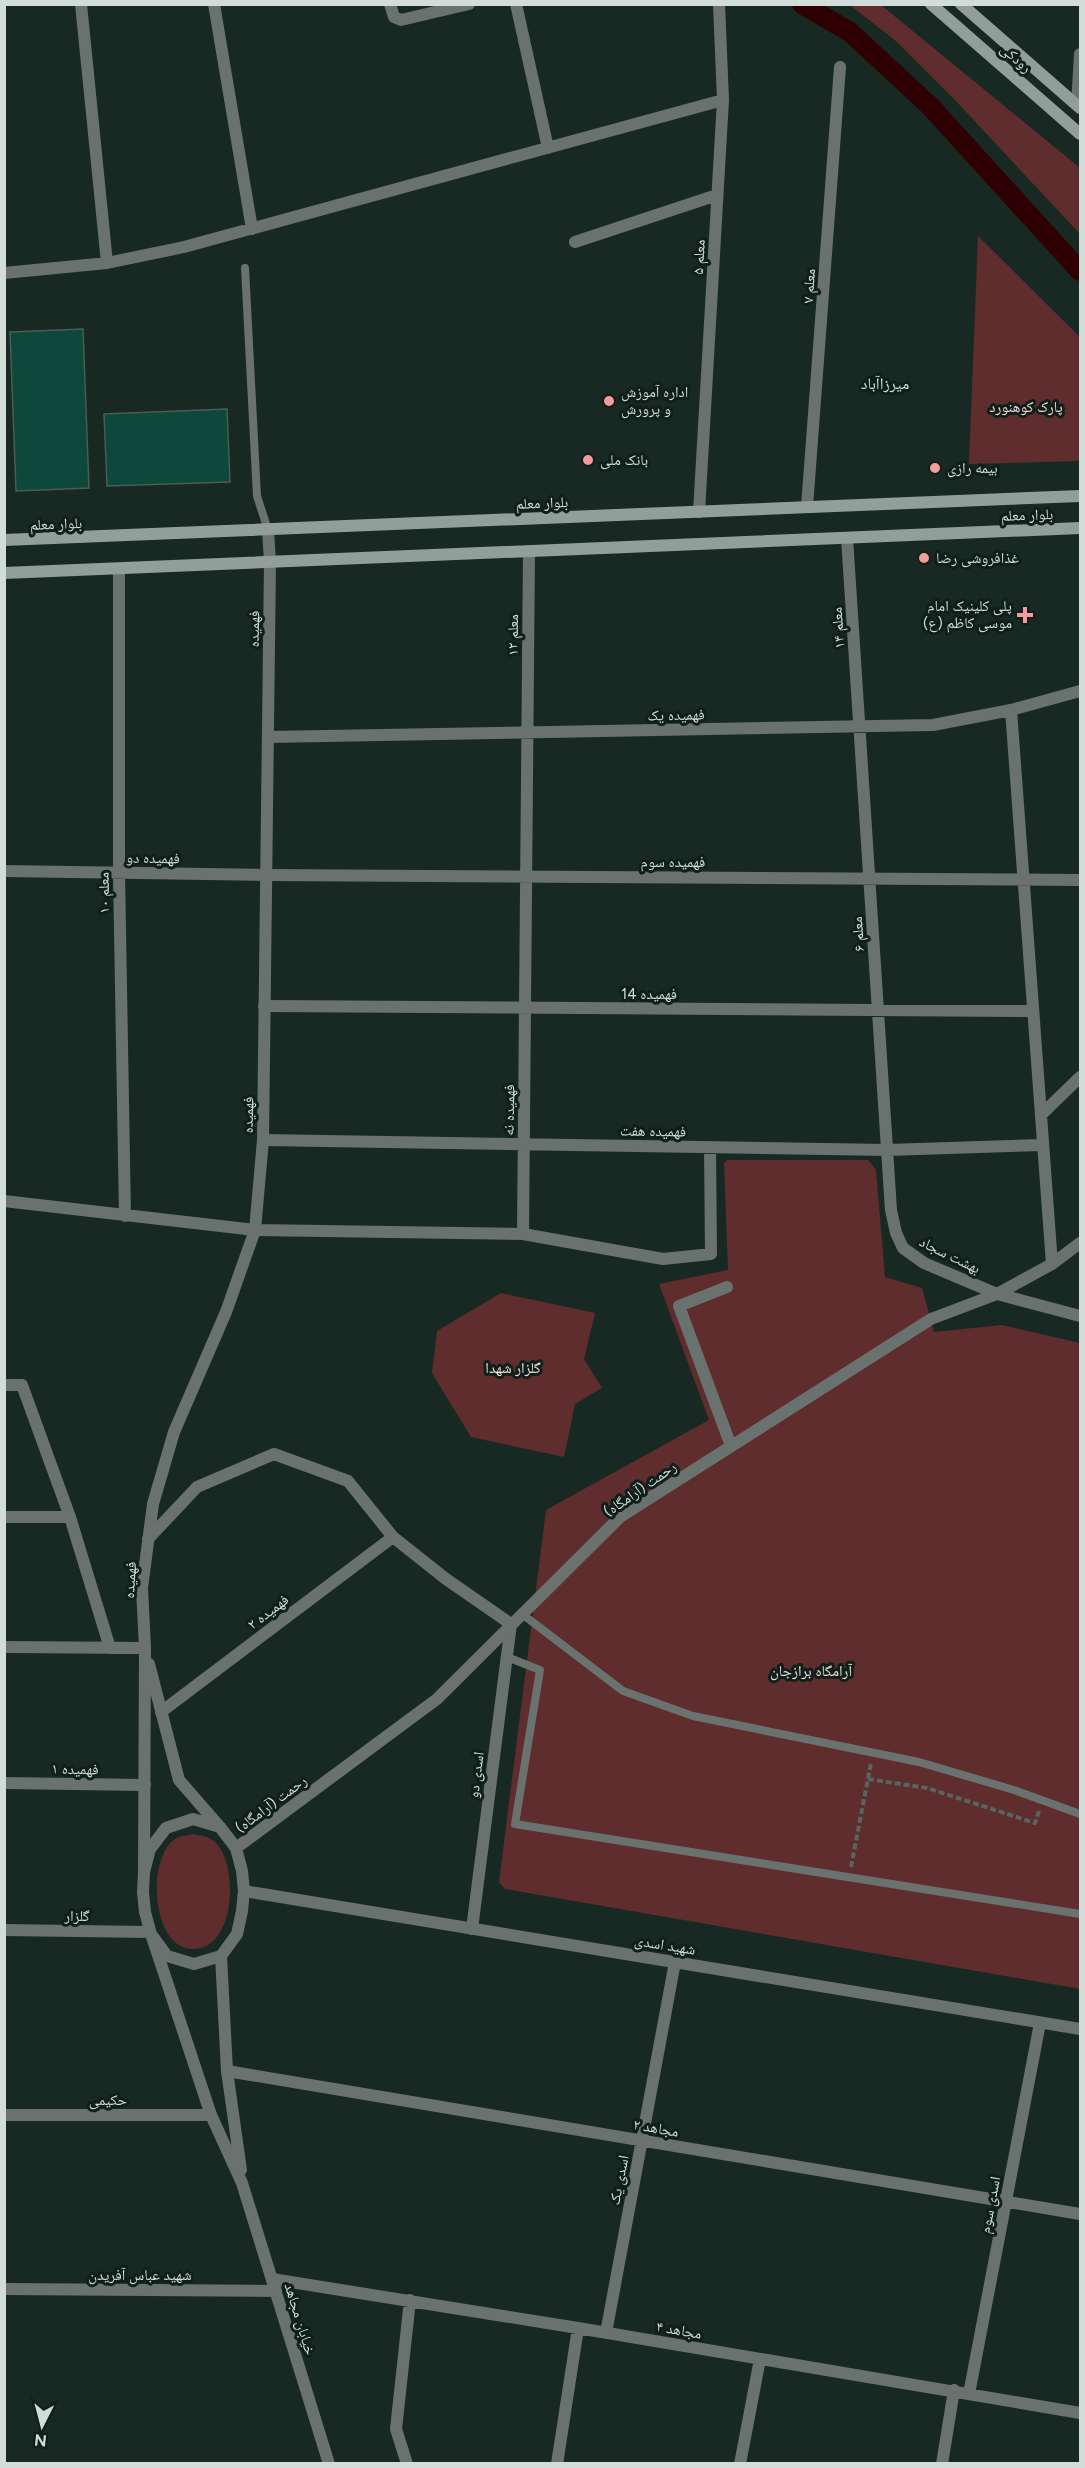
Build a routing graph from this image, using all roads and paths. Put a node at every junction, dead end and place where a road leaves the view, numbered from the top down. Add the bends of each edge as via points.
1 (81, 4) edge
2 (214, 4) edge
3 (390, 4) edge
4 (469, 4) edge
5 (516, 4) edge
6 (719, 4) edge
7 (931, 4) edge
8 (961, 4) edge
9 (1080, 54) edge
10 (840, 67) dead end
11 (723, 100) junction
12 (1079, 106) edge
13 (1080, 134) edge
14 (548, 148) junction
15 (717, 195) junction
16 (252, 229) junction
17 (575, 242) dead end
18 (107, 263) junction
19 (245, 268) dead end
20 (4, 273) edge
21 (1080, 496) edge
22 (807, 507) junction
23 (699, 512) junction
24 (1080, 528) edge
25 (268, 530) junction
26 (847, 538) junction
27 (4, 540) edge
28 (529, 551) junction
29 (270, 562) junction
30 (119, 569) junction
31 (4, 573) edge
32 (1080, 691) edge
33 (1011, 710) junction
34 (527, 719) joint
35 (859, 721) junction
36 (527, 732) junction
37 (268, 737) junction
38 (4, 871) edge
39 (119, 873) junction
40 (266, 875) junction
41 (526, 877) junction
42 (869, 878) junction
43 (1023, 880) junction
44 (1080, 880) edge
45 (264, 1006) junction
46 (524, 1008) junction
47 (878, 1011) junction
48 (1033, 1011) junction
49 (1080, 1077) edge
50 (1041, 1115) junction
51 (263, 1140) junction
52 (523, 1143) junction
53 (1043, 1145) junction
54 (710, 1147) junction
55 (887, 1150) junction
56 (4, 1201) edge
57 (125, 1216) junction
58 (255, 1230) junction
59 (523, 1234) junction
60 (1080, 1243) edge
61 (1052, 1264) junction
62 (727, 1287) dead end
63 (997, 1294) junction
64 (1080, 1316) edge
65 (4, 1385) edge
66 (731, 1446) junction
67 (4, 1517) edge
68 (70, 1517) junction
69 (393, 1537) junction
70 (148, 1539) junction
71 (522, 1614) junction
72 (511, 1624) junction
73 (4, 1647) edge
74 (110, 1648) junction
75 (145, 1648) junction
76 (507, 1657) junction
77 (161, 1712) junction
78 (4, 1783) edge
79 (145, 1785) junction
80 (1080, 1814) edge
81 (1035, 1823) dead end
82 (220, 1827) junction
83 (236, 1848) junction
84 (144, 1872) junction
85 (849, 1877) junction
86 (244, 1891) junction
87 (1080, 1914) edge
88 (472, 1929) junction
89 (4, 1930) edge
90 (150, 1933) junction
91 (221, 1956) junction
92 (675, 1962) junction
93 (1040, 2023) junction
94 (1080, 2029) edge
95 (227, 2071) junction
96 (4, 2115) edge
97 (211, 2115) junction
98 (642, 2140) junction
99 (242, 2183) junction
100 (1006, 2202) junction
101 (1080, 2214) edge
102 (274, 2285) junction
103 (4, 2289) edge
104 (410, 2300) junction
105 (578, 2328) junction
106 (606, 2333) junction
107 (759, 2359) junction
108 (954, 2390) junction
109 (969, 2394) junction
110 (1080, 2413) edge
111 (329, 2463) edge
112 (407, 2463) edge
113 (557, 2463) edge
114 (740, 2463) edge
115 (942, 2463) edge

1 - 18 street
2 - 16 street
3 - 4 street via 394,17 401,20
5 - 14 street
6 - 11 street, معلم ۵
7 - 13 main road, رودکی
8 - 12 main road, رودکی
9 - 12 street
10 - 22 street, معلم ۷
11 - 14 street
11 - 15 street, معلم ۵
14 - 16 street
15 - 17 street
15 - 23 street, معلم ۵
16 - 18 street
18 - 20 street
19 - 25 lane via 258,496
21 - 22 main road, بلوار معلم
22 - 23 main road, بلوار معلم
23 - 25 main road, بلوار معلم
24 - 26 main road, بلوار معلم
25 - 27 main road, بلوار معلم
25 - 29 street, فهمیده
26 - 28 main road, بلوار معلم
26 - 35 street, معلم ۱۴
28 - 29 main road, بلوار معلم
28 - 34 street, معلم ۱۲
29 - 30 main road, بلوار معلم
29 - 37 street, فهمیده
30 - 31 main road, بلوار معلم
30 - 39 street, معلم ۱۰
32 - 33 street, فهمیده یک
33 - 35 street, فهمیده یک via 933,725
33 - 43 street
34 - 36 street, فهمیده نه
35 - 36 street, فهمیده یک
35 - 42 street, معلم ۶
36 - 37 street, فهمیده یک
36 - 41 street, فهمیده نه
37 - 40 street, فهمیده
38 - 39 street, فهمیده دو
39 - 40 street, فهمیده دو
39 - 57 street, معلم ۱۰
40 - 41 street, فهمیده سوم
40 - 45 street, فهمیده
41 - 42 street, فهمیده سوم
41 - 46 street, فهمیده نه
42 - 43 street, فهمیده سوم
42 - 47 street, معلم ۶
43 - 44 street, فهمیده سوم
43 - 48 street
45 - 46 street, فهمیده 14
45 - 51 street, فهمیده
46 - 47 street, فهمیده 14
46 - 52 street, فهمیده نه
47 - 48 street, فهمیده 14
47 - 55 street, معلم ۶
48 - 50 street
49 - 50 street
50 - 53 street
51 - 52 street, فهمیده هفت
51 - 58 street, فهمیده
52 - 54 street, فهمیده هفت
52 - 59 street, فهمیده نه
53 - 55 street, فهمیده هفت
53 - 61 street
54 - 55 street, فهمیده هفت
54 - 59 street via 711,1254 663,1259
55 - 63 street, بهشت سجاد via 891,1210 903,1248 924,1263
56 - 57 street
57 - 58 street
58 - 59 street
58 - 70 street, فهمیده via 226,1312 174,1432 153,1504
60 - 61 street, رحمت (آرامگاه)
61 - 63 street, رحمت (آرامگاه)
62 - 66 street via 679,1306
63 - 64 street, بهشت سجاد
63 - 66 street, رحمت (آرامگاه) via 931,1319
65 - 68 street via 22,1386
66 - 71 street, رحمت (آرامگاه) via 620,1517
67 - 68 street
68 - 74 street
69 - 70 street via 348,1481 274,1454 197,1487
69 - 72 street via 446,1580
69 - 77 street, فهمیده ۲
70 - 75 street, فهمیده via 142,1588
71 - 72 street, رحمت (آرامگاه)
71 - 80 lane via 623,1690 683,1713 919,1762
72 - 76 street, اسدی دو
72 - 83 street, رحمت (آرامگاه) via 437,1699
73 - 74 street
74 - 75 street
75 - 77 street
75 - 79 street
76 - 85 lane via 540,1670 515,1824
76 - 88 street, اسدی دو
77 - 82 street via 179,1780
78 - 79 street, فهمیده ۱
79 - 84 street
81 - 85 path via 927,1788 868,1779
82 - 83 street
82 - 84 street via 193,1819 166,1828 150,1849
83 - 86 street
84 - 90 street
85 - 87 lane
86 - 88 street, شهید اسدی
86 - 91 street via 237,1934
88 - 92 street, شهید اسدی
89 - 90 street, گلزار
90 - 91 street via 167,1956 194,1964
90 - 97 street, خیابان مجاهد
91 - 95 street, خیابان مجاهد
92 - 93 street, شهید اسدی
92 - 98 street, اسدی یک
93 - 94 street, شهید اسدی
93 - 100 street, اسدی سوم
95 - 98 street, مجاهد ۲
95 - 99 street, خیابان مجاهد
96 - 97 street, حکیمی
97 - 99 street, خیابان مجاهد
98 - 100 street, مجاهد ۲
98 - 106 street, اسدی یک
99 - 102 street, خیابان مجاهد
100 - 101 street, مجاهد ۲
100 - 109 street, اسدی سوم
102 - 103 street, شهید عباس آفریدن
102 - 104 street, مجاهد ۴
102 - 111 street, خیابان مجاهد
104 - 105 street, مجاهد ۴
104 - 112 street via 396,2429
105 - 106 street, مجاهد ۴
105 - 113 street
106 - 107 street, مجاهد ۴
107 - 108 street, مجاهد ۴
107 - 114 street
108 - 109 street, مجاهد ۴
108 - 115 street
109 - 110 street, مجاهد ۴

